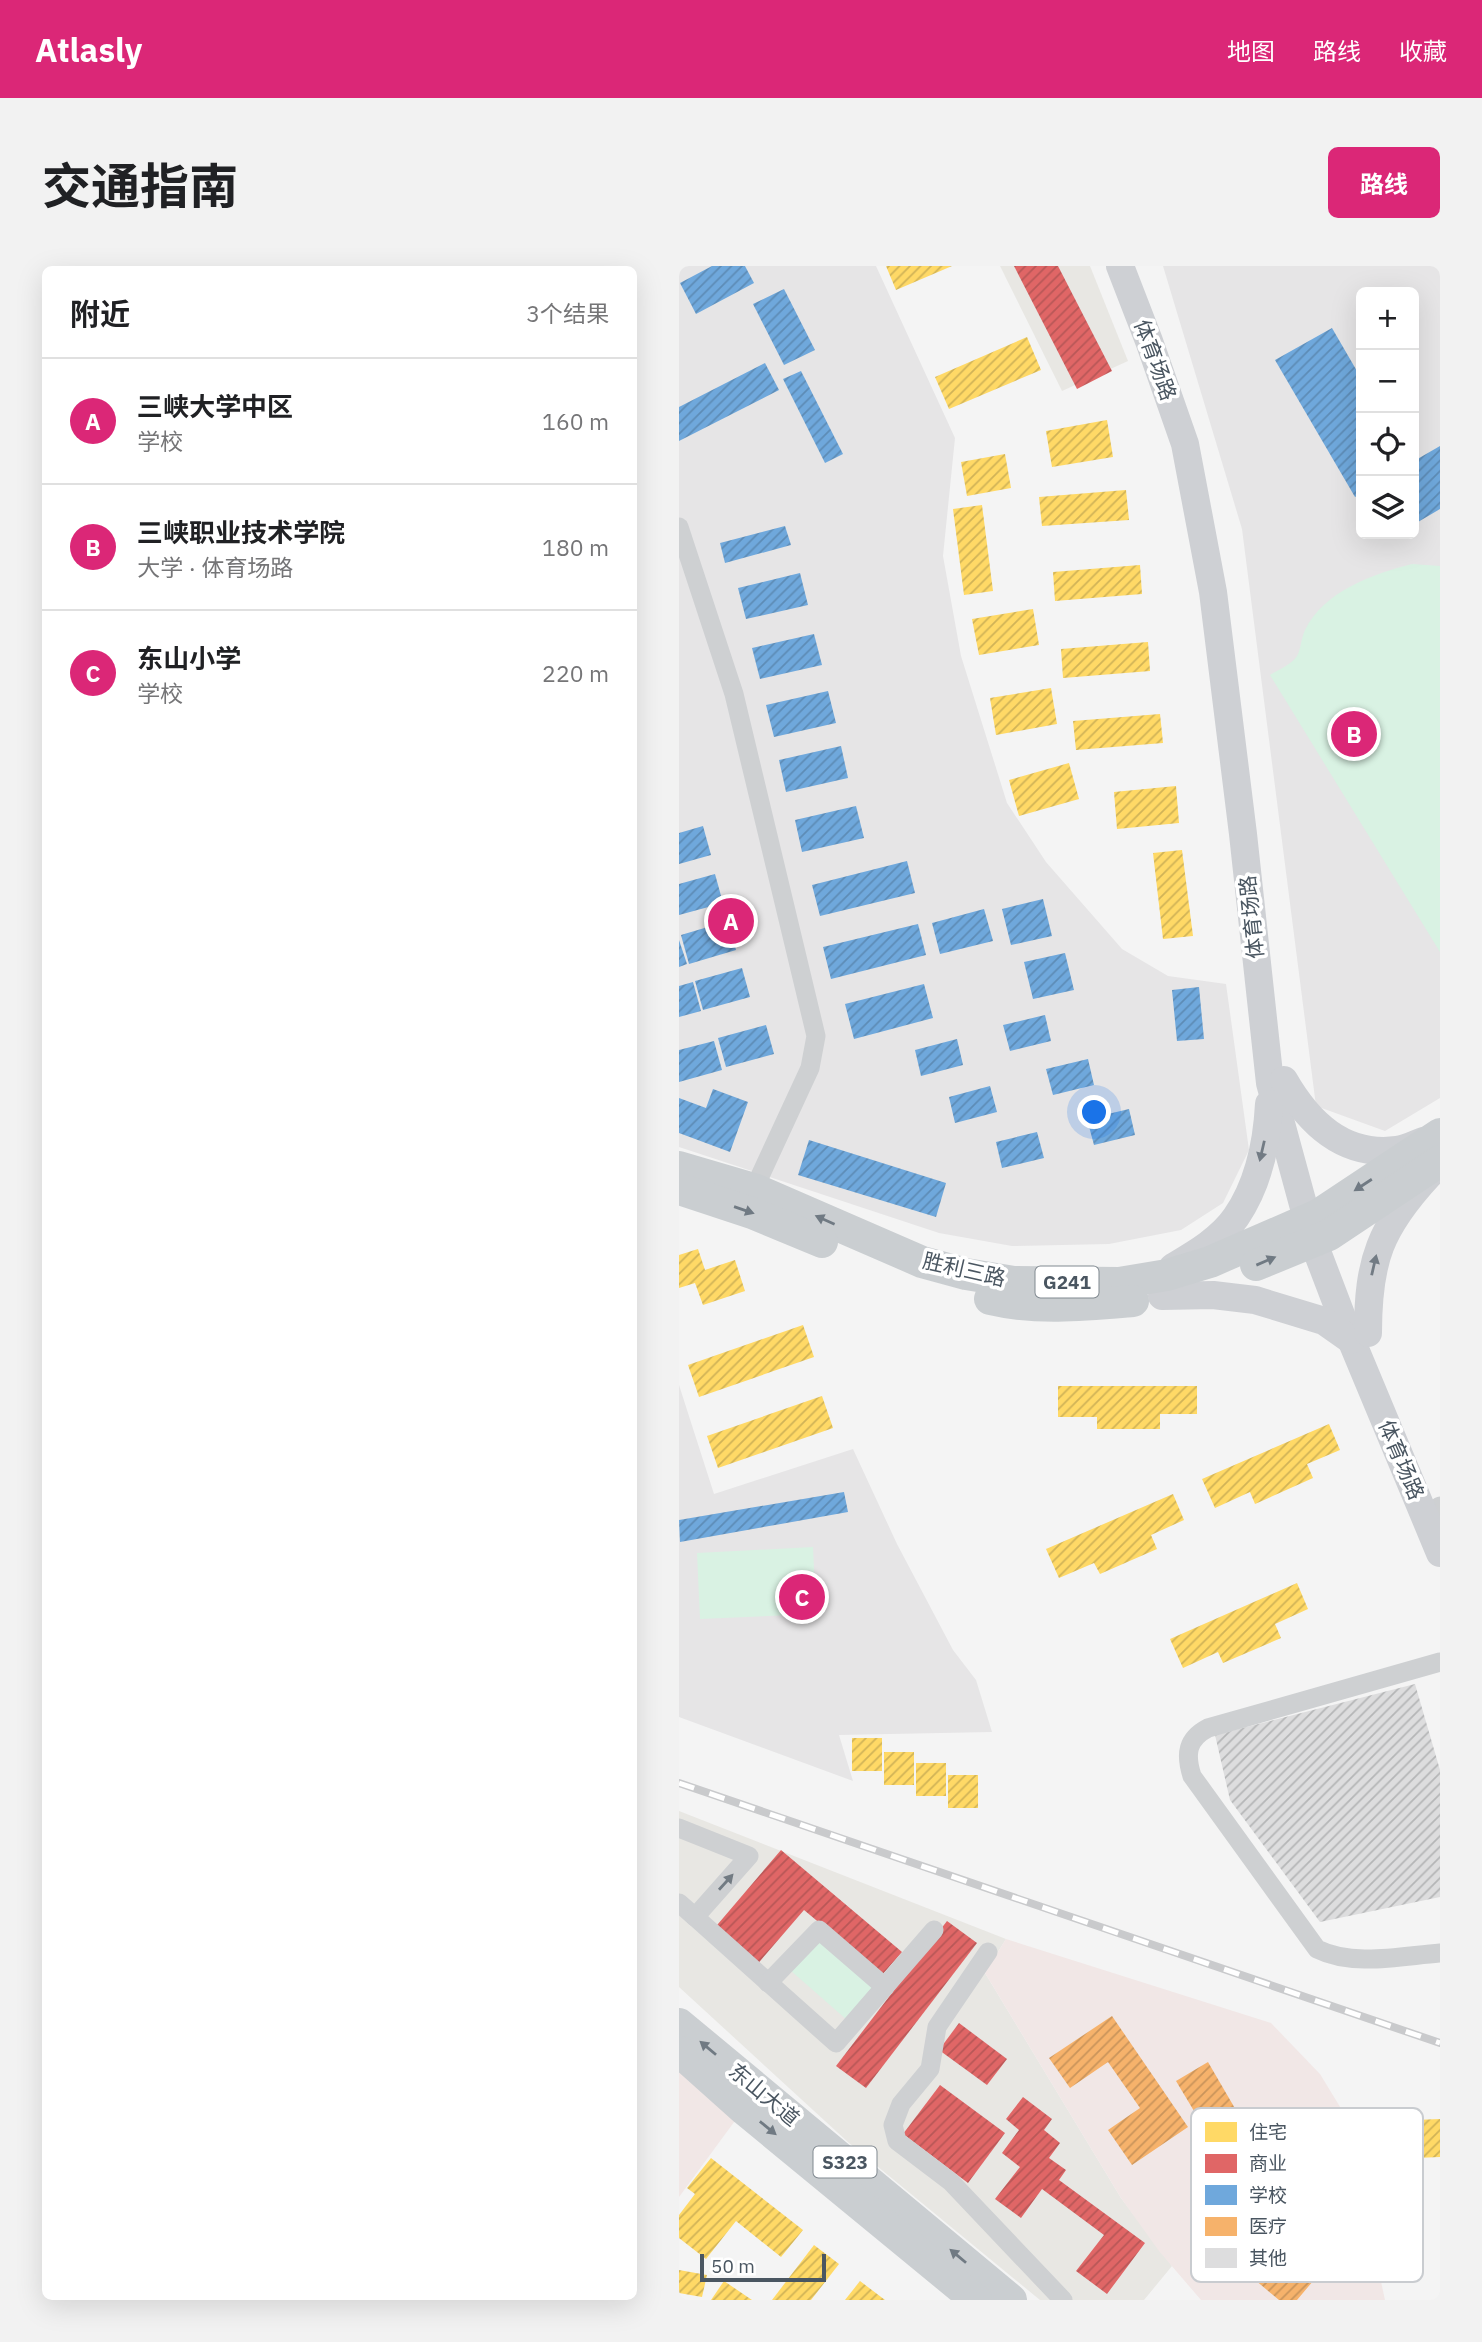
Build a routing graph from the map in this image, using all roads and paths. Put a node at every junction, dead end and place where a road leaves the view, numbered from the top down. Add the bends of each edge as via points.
1 (1120, 266) edge
2 (1132, 266) edge
3 (679, 527) edge
4 (1277, 1082) junction
5 (1439, 1149) edge
6 (679, 1167) edge
7 (679, 1189) edge
8 (754, 1189) junction
9 (1317, 1227) junction
10 (1159, 1286) junction
11 (1360, 1336) junction
12 (1439, 1510) edge
13 (1440, 1553) edge
14 (1440, 1662) edge
15 (679, 1828) edge
16 (679, 1903) edge
17 (695, 1917) junction
18 (934, 1930) dead end
19 (988, 1952) dead end
20 (1440, 1953) edge
21 (768, 1983) junction
22 (885, 1987) junction
23 (679, 2024) edge
24 (679, 2051) edge
25 (976, 2300) edge
26 (1011, 2300) edge
27 (1063, 2300) edge

1 - 4 main road, 体育场路 via 1185,444 1213,592
2 - 4 main road, 体育场路 via 1194,438 1219,570
3 - 8 street via 734,694 816,1037 810,1068
4 - 5 main road via 1326,1133 1347,1143 1372,1150
4 - 9 main road, 体育场路
4 -> 10 main road via 1261,1159 1235,1218
5 - 9 main road, 胜利三路 / G241
11 -> 5 main road via 1376,1254 1392,1219
6 - 8 main road, 胜利三路 / G241
7 -> 10 main road, 胜利三路 / G241 via 752,1213 916,1282 1010,1304 1080,1306 1145,1300
10 -> 8 main road, 胜利三路 / G241 via 1014,1282 966,1275 922,1262
9 - 10 main road, 胜利三路 / G241 via 1210,1262
9 - 11 main road, 体育场路
10 - 11 main road via 1255,1300
11 - 12 main road, 体育场路
11 - 13 main road, 体育场路
14 - 20 street via 1208,1728 1191,1741 1188,1763 1192,1776 1317,1949 1350,1959
17 -> 15 street via 749,1856
16 - 17 street
17 - 21 street
18 - 22 street
19 - 27 street via 937,2027 930,2069 901,2104 893,2125 897,2141 951,2182
21 - 22 street via 819,1930
21 - 22 street via 836,2043
26 -> 23 main road, 东山大道 / S323
24 -> 25 main road, 东山大道 / S323

